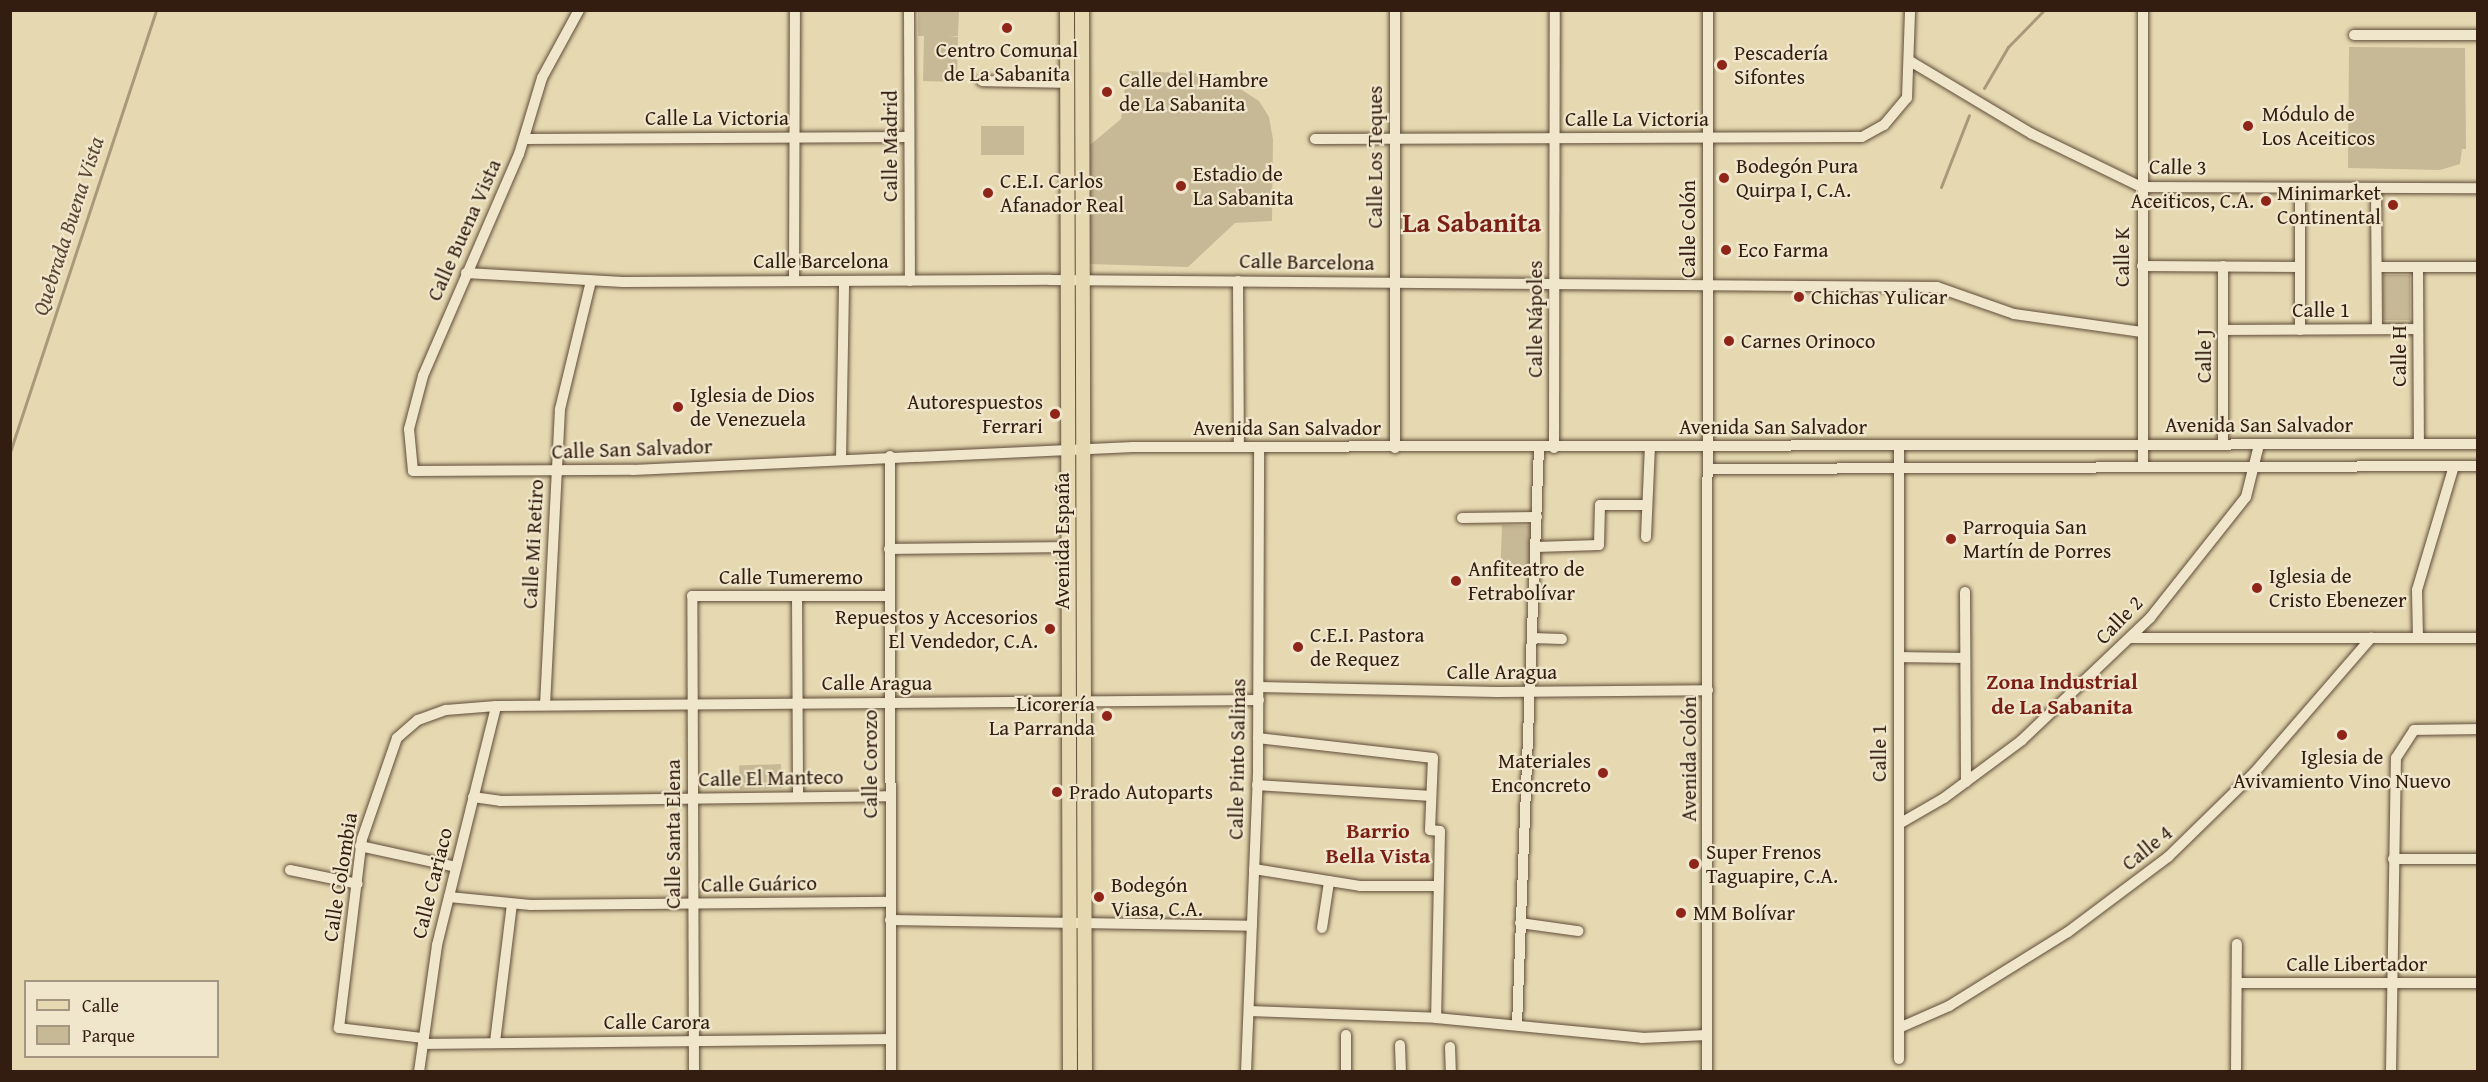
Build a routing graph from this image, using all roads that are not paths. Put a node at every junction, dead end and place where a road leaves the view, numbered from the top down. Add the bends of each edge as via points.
1 (579, 10) edge
2 (795, 10) edge
3 (909, 10) edge
4 (1067, 10) edge
5 (1082, 10) edge
6 (1395, 10) edge
7 (1555, 10) edge
8 (1708, 10) edge
9 (1910, 10) edge
10 (2143, 10) edge
11 (2354, 35) dead end
12 (2478, 35) edge
13 (1910, 62) junction
14 (982, 81) dead end
15 (1067, 83) junction
16 (795, 137) junction
17 (909, 137) junction
18 (524, 139) junction
19 (1315, 139) dead end
20 (1395, 139) junction
21 (1555, 139) junction
22 (1708, 139) junction
23 (2141, 187) junction
24 (2300, 188) junction
25 (2376, 188) junction
26 (2478, 188) edge
27 (2142, 266) junction
28 (2223, 266) junction
29 (2300, 267) junction
30 (2377, 267) junction
31 (2418, 267) junction
32 (2478, 267) edge
33 (466, 273) junction
34 (1068, 280) junction
35 (1083, 280) junction
36 (591, 281) junction
37 (794, 281) junction
38 (844, 281) junction
39 (910, 281) junction
40 (1238, 281) junction
41 (1395, 282) junction
42 (1555, 284) junction
43 (1708, 286) junction
44 (2376, 329) junction
45 (2418, 329) junction
46 (2223, 330) junction
47 (2300, 330) junction
48 (2142, 332) junction
49 (2419, 444) junction
50 (2478, 444) edge
51 (2142, 445) junction
52 (2223, 445) junction
53 (2259, 445) junction
54 (1899, 446) junction
55 (1239, 447) junction
56 (1259, 447) junction
57 (1650, 447) junction
58 (1708, 447) junction
59 (1068, 448) junction
60 (1083, 448) junction
61 (1395, 448) junction
62 (1539, 448) junction
63 (1554, 448) junction
64 (890, 456) junction
65 (841, 459) junction
66 (2454, 466) junction
67 (2478, 466) edge
68 (2255, 467) junction
69 (2142, 468) junction
70 (1899, 469) junction
71 (1708, 470) junction
72 (413, 471) joint
73 (555, 472) junction
74 (1647, 505) junction
75 (1537, 517) junction
76 (1462, 518) dead end
77 (1646, 537) dead end
78 (1068, 547) junction
79 (1536, 547) junction
80 (889, 549) junction
81 (1965, 592) dead end
82 (692, 596) joint
83 (797, 596) junction
84 (889, 597) junction
85 (1532, 638) junction
86 (2130, 638) junction
87 (2371, 638) junction
88 (2418, 638) junction
89 (2478, 638) edge
90 (1562, 639) dead end
91 (1899, 657) junction
92 (1964, 658) junction
93 (1259, 687) junction
94 (1708, 690) junction
95 (1530, 692) junction
96 (1259, 700) junction
97 (1084, 701) junction
98 (797, 702) junction
99 (889, 702) junction
100 (1069, 702) junction
101 (693, 703) junction
102 (545, 705) junction
103 (496, 706) junction
104 (2478, 729) edge
105 (1258, 738) junction
106 (1966, 782) junction
107 (1257, 785) junction
108 (890, 796) junction
109 (1431, 796) junction
110 (473, 797) junction
111 (798, 798) junction
112 (693, 799) junction
113 (1899, 824) junction
114 (360, 846) junction
115 (2393, 859) junction
116 (2478, 859) edge
117 (456, 867) junction
118 (1254, 869) junction
119 (290, 870) dead end
120 (1329, 882) junction
121 (357, 884) junction
122 (1438, 886) junction
123 (448, 897) junction
124 (890, 902) junction
125 (512, 904) junction
126 (693, 904) junction
127 (890, 920) junction
128 (1069, 922) junction
129 (1084, 922) junction
130 (1520, 923) junction
131 (1252, 926) junction
132 (1322, 928) dead end
133 (1578, 931) dead end
134 (2237, 944) dead end
135 (2237, 983) junction
136 (2392, 983) junction
137 (2478, 983) edge
138 (1249, 1011) junction
139 (1436, 1018) junction
140 (1517, 1025) junction
141 (339, 1028) joint
142 (1899, 1028) junction
143 (1346, 1035) dead end
144 (1707, 1035) junction
145 (891, 1039) junction
146 (423, 1041) junction
147 (495, 1042) junction
148 (694, 1042) junction
149 (1400, 1045) dead end
150 (1450, 1047) dead end
151 (1899, 1059) dead end
152 (419, 1071) edge
153 (694, 1071) edge
154 (891, 1071) edge
155 (1070, 1071) edge
156 (1085, 1071) edge
157 (1246, 1071) edge
158 (1346, 1071) edge
159 (1401, 1071) edge
160 (1451, 1071) edge
161 (1707, 1071) edge
162 (2236, 1071) edge
163 (2391, 1071) edge

1 - 18 street, Calle Buena Vista via 542,78
2 - 16 street
3 - 17 street, Calle Madrid
4 - 15 main road, Avenida España
5 - 35 main road, Avenida España
6 - 20 street, Calle Los Teques
7 - 21 street, Calle Nápoles
8 - 22 street, Calle Colón
9 - 13 street, Calle La Victoria
10 - 23 street, Calle K
11 - 12 street
13 - 22 street, Calle La Victoria via 1907,98 1875,132 1852,138
13 - 23 street, Calle 3 via 2032,134
14 - 15 street
15 - 34 main road, Avenida España
16 - 17 street, Calle La Victoria
16 - 18 street, Calle La Victoria
16 - 37 street
17 - 39 street, Calle Madrid
18 - 33 street, Calle Buena Vista
19 - 20 street, Calle La Victoria
20 - 21 street, Calle La Victoria
20 - 41 street, Calle Los Teques
21 - 22 street, Calle La Victoria
21 - 42 street, Calle Nápoles
22 - 43 street, Calle Colón
23 - 24 street, Calle 3
23 - 27 street, Calle K
24 - 25 street, Calle 3
24 - 29 street
25 - 26 street, Calle 3
25 - 30 street, Calle H
27 - 28 street
27 - 48 street, Calle K
28 - 29 street
28 - 46 street, Calle J
29 - 47 street
30 - 31 street
30 - 44 street, Calle H
31 - 32 street
31 - 45 street, Calle H
33 - 36 street, Calle Barcelona
33 - 72 street, Calle Buena Vista via 412,413 408,441
34 - 35 street, Calle Barcelona
34 - 39 street, Calle Barcelona
34 - 59 main road, Avenida España
35 - 40 street, Calle Barcelona
35 - 60 main road, Avenida España
36 - 37 street, Calle Barcelona
36 - 73 street, Calle Mi Retiro via 562,391
37 - 38 street, Calle Barcelona
38 - 39 street, Calle Barcelona
38 - 65 street
40 - 41 street, Calle Barcelona
40 - 55 street
41 - 42 street, Calle Barcelona
41 - 61 street, Calle Los Teques
42 - 43 street, Calle Barcelona
42 - 63 street, Calle Nápoles
43 - 48 street, Calle Barcelona via 1937,287 2014,314
43 - 58 street, Calle Colón
44 - 45 street, Calle 1
44 - 47 street, Calle 1
45 - 49 street, Calle H
46 - 47 street, Calle 1
46 - 52 street, Calle J
48 - 51 street, Calle K
49 - 50 street, Avenida San Salvador
49 - 53 street, Avenida San Salvador
51 - 52 street, Avenida San Salvador
51 - 54 street, Avenida San Salvador
51 - 69 street, Calle K
52 - 53 street, Avenida San Salvador
53 - 68 street, Calle 2
54 - 58 street, Avenida San Salvador
54 - 70 street, Calle 1
55 - 56 street, Avenida San Salvador
55 - 60 street, Avenida San Salvador
56 - 61 street, Avenida San Salvador
56 - 93 street, Calle Pinto Salinas
57 - 58 street, Avenida San Salvador
57 - 63 street, Avenida San Salvador
57 - 74 street
58 - 71 street, Avenida Colón
59 - 60 street, Avenida San Salvador
59 - 64 street, Calle San Salvador
59 - 78 main road, Avenida España
60 - 97 main road, Avenida España
61 - 62 street, Avenida San Salvador
62 - 63 street, Avenida San Salvador
62 - 75 street
64 - 65 street, Calle San Salvador
64 - 80 street, Calle Corozo
65 - 73 street, Calle San Salvador
66 - 67 street, Avenida San Salvador
66 - 68 street, Avenida San Salvador
66 - 88 street via 2417,590
68 - 69 street, Avenida San Salvador
68 - 86 street, Calle 2 via 2251,487 2237,510 2177,587
69 - 70 street, Avenida San Salvador
70 - 71 street, Avenida San Salvador
70 - 91 street, Calle 1
71 - 94 street, Avenida Colón
72 - 73 street, Calle San Salvador
73 - 102 street, Calle Mi Retiro
74 - 77 street
74 - 79 street via 1600,505 1599,545
75 - 76 street
75 - 79 street
78 - 80 street, Calle Tumeremo
78 - 100 main road, Avenida España
79 - 85 street
80 - 84 street, Calle Corozo
81 - 92 street
82 - 83 street, Calle Tumeremo
82 - 101 street, Calle Santa Elena
83 - 84 street, Calle Tumeremo
83 - 98 street
84 - 99 street, Calle Corozo
85 - 90 street
85 - 95 street
86 - 87 street
86 - 106 street, Calle 2 via 2022,740
87 - 88 street
87 - 142 street, Calle 4 via 2254,773 2168,857 2068,932 1949,1006
88 - 89 street
91 - 92 street
91 - 113 street, Calle 1
92 - 106 street
93 - 95 street, Calle Aragua
93 - 96 street, Calle Pinto Salinas
94 - 95 street, Calle Aragua
94 - 144 street, Avenida Colón
95 - 130 street
96 - 97 street, Calle Aragua
96 - 105 street, Calle Pinto Salinas
97 - 100 street, Calle Aragua
97 - 129 main road, Avenida España
98 - 99 street, Calle Aragua
98 - 101 street, Calle Aragua
98 - 111 street
99 - 100 street, Calle Aragua
99 - 108 street, Calle Corozo
100 - 128 main road, Avenida España
101 - 102 street, Calle Aragua
101 - 112 street, Calle Santa Elena
102 - 103 street, Calle Aragua
103 - 110 street, Calle Cariaco
103 - 114 street, Calle Colombia via 446,710 401,730 373,800
104 - 115 street via 2414,730 2406,737 2394,768
105 - 107 street, Calle Pinto Salinas
105 - 109 street via 1433,758
106 - 113 street, Calle 2
107 - 109 street
107 - 118 street, Calle Pinto Salinas
108 - 111 street, Calle El Manteco
108 - 124 street, Calle Corozo
109 - 122 street via 1430,830 1440,831
110 - 112 street, Calle El Manteco via 500,801
110 - 117 street, Calle Cariaco
111 - 112 street, Calle El Manteco
112 - 126 street, Calle Santa Elena
113 - 142 street, Calle 1
114 - 117 street
114 - 121 street, Calle Colombia
115 - 116 street
115 - 136 street
117 - 123 street, Calle Cariaco
118 - 120 street
118 - 131 street, Calle Pinto Salinas
119 - 121 street
120 - 122 street
120 - 132 street
121 - 141 street, Calle Colombia
122 - 139 street
123 - 125 street, Calle Guárico
123 - 146 street, Calle Cariaco
124 - 126 street, Calle Guárico
124 - 127 street, Calle Corozo
125 - 126 street, Calle Guárico
125 - 147 street
126 - 148 street, Calle Santa Elena
127 - 128 street
127 - 145 street, Calle Corozo
128 - 129 street
128 - 155 main road, Avenida España
129 - 131 street
129 - 156 main road, Avenida España
130 - 133 street
130 - 140 street
131 - 138 street, Calle Pinto Salinas
134 - 135 street
135 - 136 street, Calle Libertador
135 - 162 street
136 - 137 street, Calle Libertador
136 - 163 street
138 - 139 street
138 - 157 street, Calle Pinto Salinas
139 - 140 street
140 - 144 street via 1642,1038
141 - 146 street, Calle Carora
142 - 151 street, Calle 1
143 - 158 street
144 - 161 street, Avenida Colón
145 - 148 street, Calle Carora
145 - 154 street, Calle Corozo
146 - 147 street, Calle Carora
146 - 152 street, Calle Cariaco
147 - 148 street, Calle Carora
148 - 153 street, Calle Santa Elena
149 - 159 street
150 - 160 street

